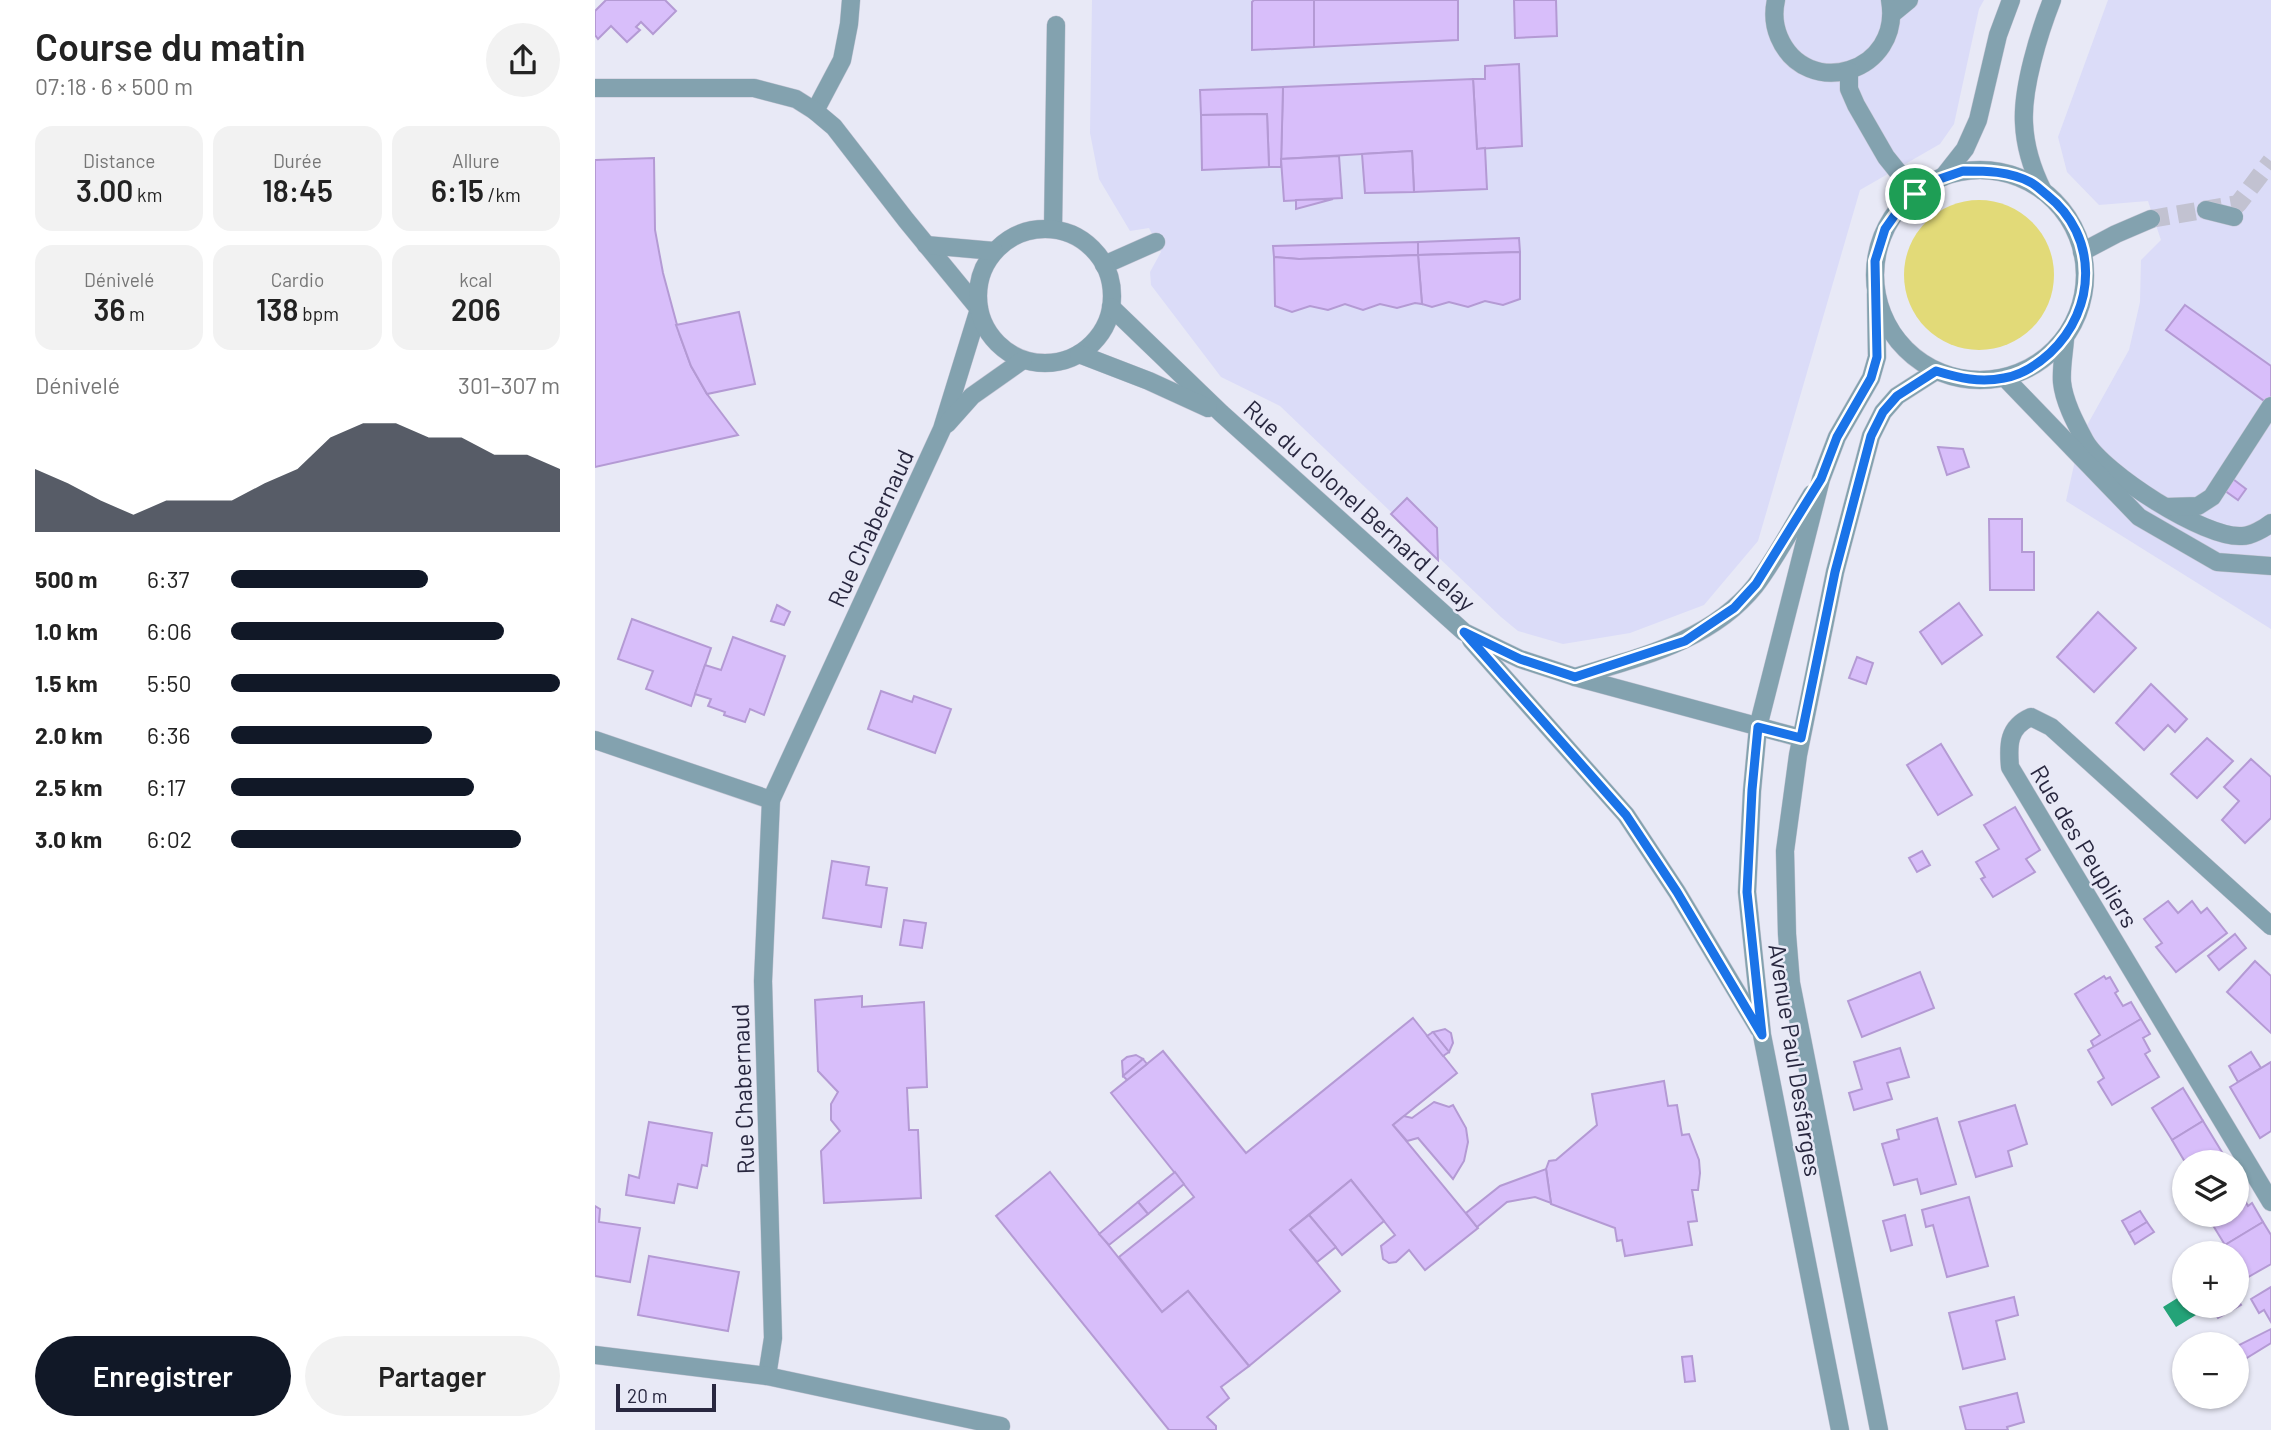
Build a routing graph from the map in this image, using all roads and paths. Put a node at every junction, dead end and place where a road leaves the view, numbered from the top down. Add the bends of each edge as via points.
1 (851, 0) edge
2 (1909, 0) edge
3 (2011, 0) edge
4 (2052, 0) edge
5 (1770, 3) edge
6 (1891, 7) edge
7 (1056, 24) dead end
8 (1849, 71) junction
9 (595, 88) edge
10 (815, 111) junction
11 (1942, 178) junction
12 (2043, 191) junction
13 (1915, 194) junction
14 (2206, 210) dead end
15 (2234, 217) dead end
16 (2151, 219) tunnel mouth
17 (1053, 229) junction
18 (1156, 242) dead end
19 (926, 245) junction
20 (994, 251) junction
21 (2082, 252) junction
22 (1104, 265) junction
23 (1876, 295) junction
24 (1111, 307) junction
25 (979, 309) junction
26 (2065, 339) junction
27 (1079, 354) junction
28 (1023, 360) junction
29 (1936, 371) junction
30 (2005, 378) junction
31 (2271, 406) edge
32 (1221, 413) junction
33 (942, 429) junction
34 (1821, 479) junction
35 (2164, 507) junction
36 (2271, 523) edge
37 (2271, 566) edge
38 (1464, 632) junction
39 (1575, 677) junction
40 (1758, 727) junction
41 (1801, 738) junction
42 (595, 740) edge
43 (771, 800) junction
44 (2271, 926) edge
45 (1762, 1035) junction
46 (2271, 1202) edge
47 (595, 1355) edge
48 (767, 1376) junction
49 (1001, 1426) dead end
50 (1840, 1430) edge
51 (1879, 1430) edge

1 - 10 street via 842,60
2 - 6 street
3 - 11 street via 1978,120 1965,149
4 - 12 street via 2026,93 2024,121 2032,168
5 - 8 street via 1783,45 1795,59 1811,69
6 - 8 street via 1889,33 1880,50
7 - 17 street
8 - 13 street via 1849,89 1856,105 1886,157
9 - 10 street via 754,88 796,99
10 - 19 street via 834,127
11 - 12 street via 1963,171 1997,171
11 - 13 street
12 - 21 street via 2059,205 2079,235
13 - 23 street via 1885,229 1875,261
14 - 15 street
16 - 21 street
17 - 20 street via 1031,230
17 - 22 street via 1091,248
18 - 22 street
19 - 20 street
19 - 25 street
20 - 25 street via 983,268
21 - 26 street via 2086,271 2082,307
22 - 24 street
23 - 29 street via 1888,327 1908,353
23 - 34 street, Avenue Paul Desfarges via 1877,357 1871,378 1837,437
24 - 27 street via 1105,325
24 - 32 street, Rue du Colonel Bernard Lelay
25 - 28 street via 992,339
25 - 33 street
26 - 30 street via 2039,364
26 - 35 street via 2062,381 2066,401 2087,444 2118,475
27 - 28 street via 1061,361
27 - 32 street
28 - 33 street via 972,396
29 - 30 street via 1969,380
29 - 41 street, Avenue Paul Desfarges via 1897,396 1871,436 1835,572
30 - 37 street via 2139,517 2217,562
31 - 35 street via 2212,497 2198,506
32 - 38 street, Rue du Colonel Bernard Lelay
33 - 43 street, Rue Chabernaud
34 - 39 street via 1756,584 1734,608 1685,641
34 - 40 street, Avenue Paul Desfarges
35 - 36 street via 2224,534 2243,536
38 - 39 street, Rue du Colonel Bernard Lelay via 1520,659
38 - 45 street via 1626,815
39 - 40 street, Rue du Colonel Bernard Lelay
40 - 41 street, Rue du Colonel Bernard Lelay
40 - 45 street, Avenue Paul Desfarges via 1747,892
41 - 51 street, Avenue Paul Desfarges via 1785,851 1791,983
42 - 43 street
43 - 48 street, Rue Chabernaud via 763,981 773,1338
44 - 46 street, Rue des Peupliers via 2052,727 2031,718 2019,723 2008,750 2010,767
45 - 50 street, Avenue Paul Desfarges
47 - 48 street
48 - 49 street

